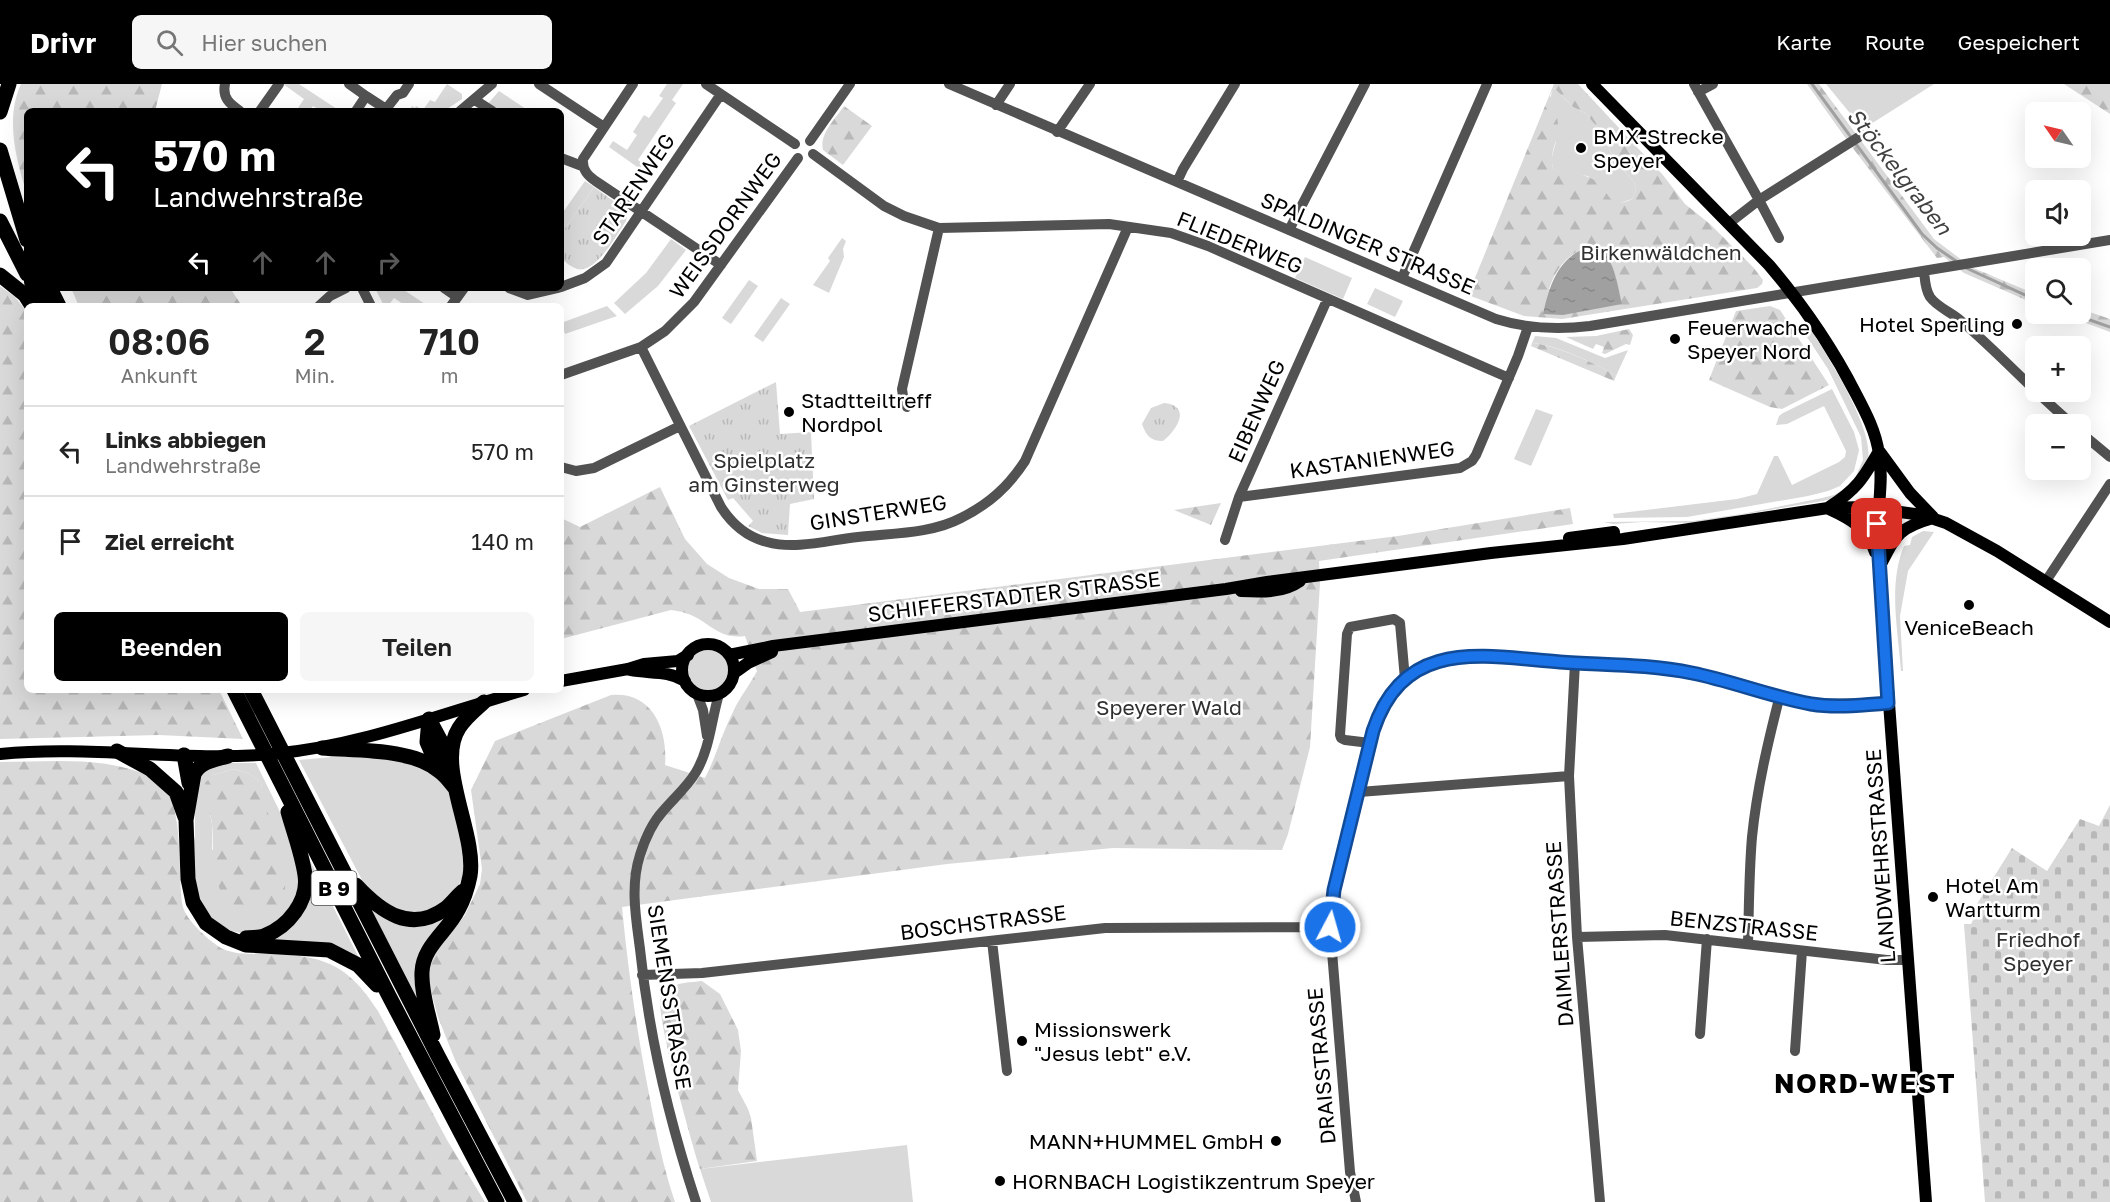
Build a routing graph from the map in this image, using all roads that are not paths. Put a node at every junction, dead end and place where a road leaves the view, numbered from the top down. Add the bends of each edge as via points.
1 (9, 84) edge
2 (225, 84) edge
3 (279, 84) edge
4 (349, 84) edge
5 (409, 84) edge
6 (492, 84) edge
7 (539, 84) edge
8 (633, 84) edge
9 (705, 84) edge
10 (850, 84) edge
11 (949, 84) edge
12 (1010, 84) edge
13 (1090, 84) edge
14 (1235, 84) edge
15 (1365, 84) edge
16 (1487, 84) edge
17 (1592, 84) edge
18 (1713, 84) edge
19 (1696, 88) edge
20 (721, 94) junction
21 (366, 96) junction
22 (475, 100) junction
23 (996, 105) junction
24 (227, 107) edge
25 (262, 108) edge
26 (358, 108) edge
27 (384, 108) edge
28 (387, 108) edge
29 (464, 108) edge
30 (487, 108) edge
31 (0, 112) edge
32 (604, 127) junction
33 (1057, 132) junction
34 (1856, 138) dead end
35 (810, 141) junction
36 (795, 144) junction
37 (0, 150) edge
38 (813, 154) junction
39 (798, 158) junction
40 (564, 162) edge
41 (582, 166) junction
42 (1177, 182) junction
43 (0, 188) edge
44 (1759, 200) junction
45 (641, 212) junction
46 (0, 221) edge
47 (1728, 224) junction
48 (1128, 227) junction
49 (939, 228) junction
50 (1289, 230) junction
51 (24, 231) edge
52 (24, 235) edge
53 (1779, 238) dead end
54 (2110, 240) edge
55 (721, 265) junction
56 (24, 267) edge
57 (1924, 271) junction
58 (0, 274) edge
59 (1402, 278) junction
60 (564, 286) edge
61 (340, 291) edge
62 (517, 291) edge
63 (544, 291) edge
64 (1793, 293) junction
65 (1327, 300) junction
66 (30, 303) edge
67 (322, 303) edge
68 (1528, 327) junction
69 (641, 347) junction
70 (564, 374) edge
71 (1509, 378) junction
72 (907, 407) dead end
73 (2060, 414) edge
74 (680, 426) junction
75 (2091, 441) edge
76 (1879, 451) junction
77 (2110, 457) edge
78 (564, 467) edge
79 (2110, 484) edge
80 (1239, 497) junction
81 (1828, 508) junction
82 (1879, 508) junction
83 (1934, 518) junction
84 (1225, 540) dead end
85 (1879, 568) junction
86 (2046, 581) junction
87 (2110, 622) edge
88 (808, 643) junction
89 (688, 655) junction
90 (729, 655) junction
91 (1575, 663) junction
92 (628, 669) junction
93 (734, 673) junction
94 (1405, 679) junction
95 (564, 680) edge
96 (685, 681) junction
97 (235, 693) edge
98 (253, 693) edge
99 (514, 693) edge
100 (697, 694) junction
101 (718, 694) junction
102 (1780, 695) junction
103 (484, 702) junction
104 (1888, 703) junction
105 (429, 719) junction
106 (708, 742) junction
107 (1370, 743) junction
108 (317, 749) junction
109 (117, 752) junction
110 (0, 754) edge
111 (184, 755) junction
112 (233, 756) junction
113 (446, 766) junction
114 (1569, 776) junction
115 (279, 781) junction
116 (1359, 792) junction
117 (183, 793) junction
118 (342, 870) junction
119 (467, 886) junction
120 (1330, 927) junction
121 (1577, 937) junction
122 (1707, 939) junction
123 (233, 940) junction
124 (992, 940) junction
125 (1748, 943) junction
126 (1802, 951) junction
127 (1907, 960) junction
128 (642, 975) junction
129 (389, 996) junction
130 (1700, 1034) dead end
131 (1795, 1052) dead end
132 (438, 1056) junction
133 (1007, 1071) dead end
134 (497, 1202) edge
135 (515, 1202) edge
136 (696, 1202) edge
137 (1356, 1202) edge
138 (1600, 1202) edge
139 (1926, 1202) edge

1 - 31 highway
2 - 24 street
3 - 25 street
4 - 21 street
5 - 28 street
6 - 22 street
7 - 32 street
8 - 32 street
9 - 20 street
10 - 35 street, WEISSDORNWEG
11 - 23 street, SPALDINGER STRASSE
12 - 23 street
13 - 33 street
14 - 42 street
15 - 50 street
16 - 59 street
17 - 47 main road
18 - 19 street
19 - 44 street
20 - 36 street
20 - 45 street, STARENWEG
21 - 26 street
21 - 27 street
22 - 29 street
22 - 30 street
23 - 33 street, SPALDINGER STRASSE
32 - 41 street
33 - 42 street, SPALDINGER STRASSE
34 - 44 street
35 - 36 street, WEISSDORNWEG via 801,139
35 - 38 street
36 - 39 street
37 - 51 highway
38 - 39 street, WEISSDORNWEG via 808,159
38 - 49 street, FLIEDERWEG via 884,206
39 - 55 street, WEISSDORNWEG
40 - 41 street
41 - 45 street via 597,183
42 - 50 street, SPALDINGER STRASSE
43 - 52 highway
44 - 47 street
44 - 53 street
45 - 55 street
45 - 60 street, STARENWEG via 600,269
46 - 56 highway
47 - 64 main road
48 - 49 street, FLIEDERWEG via 1109,224
48 - 65 street, FLIEDERWEG via 1186,238
48 - 74 street, GINSTERWEG via 1025,461 1000,494 961,519 933,527 792,545 766,542 745,533 728,517
49 - 72 street via 902,389
50 - 59 street, SPALDINGER STRASSE
54 - 57 street, SPALDINGER STRASSE
55 - 69 street, WEISSDORNWEG via 681,316
57 - 64 street, SPALDINGER STRASSE
57 - 73 street via 1925,286 1936,304 1960,320
58 - 66 highway
59 - 68 street, SPALDINGER STRASSE via 1496,319
61 - 67 street
62 - 63 street, STARENWEG via 528,295
64 - 68 street, SPALDINGER STRASSE via 1590,326
64 - 76 main road via 1849,379
65 - 71 street, FLIEDERWEG
65 - 80 street, EIBENWEG
68 - 71 street, KASTANIENWEG
69 - 70 street, WEISSDORNWEG
69 - 74 street, GINSTERWEG
71 - 80 street, KASTANIENWEG via 1476,455 1467,465
74 - 78 street via 594,468 576,471
75 - 77 street
76 - 81 main road via 1854,490
76 - 82 main road, LANDWEHRSTRASSE
76 - 83 main road
79 - 86 street
80 - 84 street, EIBENWEG
81 - 82 main road, SCHIFFERSTADTER STRASSE
81 - 85 main road via 1860,526 1870,539
81 - 88 main road, SCHIFFERSTADTER STRASSE via 1623,539
82 - 83 main road, SCHIFFERSTADTER STRASSE
82 - 85 main road, LANDWEHRSTRASSE
83 - 85 main road via 1900,532
83 - 86 main road
85 - 104 main road, LANDWEHRSTRASSE
86 - 87 main road
88 - 90 main road, SCHIFFERSTADTER STRASSE
88 - 93 main road, SCHIFFERSTADTER STRASSE via 768,653
89 - 90 main road via 694,648 707,644 720,647
89 - 92 main road via 678,661
89 - 96 main road via 682,668
90 - 93 main road
91 - 94 street, DRAISSTRASSE via 1455,657 1425,666
91 - 102 street, DRAISSTRASSE via 1662,668
91 - 114 street, DAIMLERSTRASSE
92 - 95 main road
92 - 96 main road via 675,675
93 - 101 main road via 730,684
94 - 107 street, DRAISSTRASSE via 1381,710
94 - 107 street via 1398,620 1350,627 1340,735 1345,740
96 - 100 main road
97 - 115 highway, B 9
98 - 118 highway, B 9
99 - 103 main road
100 - 101 main road
100 - 106 street
101 - 106 street, SIEMENSSTRASSE
102 - 104 street, DRAISSTRASSE via 1820,705
102 - 125 street via 1756,807
103 - 105 main road
103 - 113 highway via 458,728
104 - 127 main road, LANDWEHRSTRASSE
105 - 108 main road
105 - 113 highway via 427,742
106 - 128 street, SIEMENSSTRASSE via 696,772 647,835 639,857 634,883
107 - 116 street, DRAISSTRASSE
108 - 112 main road
108 - 113 highway via 402,755
109 - 110 main road
109 - 111 main road
109 - 117 highway
111 - 112 main road
111 - 117 highway via 187,762
112 - 117 highway via 198,767
113 - 119 highway via 472,858
114 - 116 street
114 - 121 street, DAIMLERSTRASSE
115 - 123 highway via 305,876 304,892 298,909 286,923 264,936
115 - 129 highway, B 9
116 - 120 street, DRAISSTRASSE via 1334,890
117 - 123 highway via 193,902 206,923
118 - 119 highway via 385,912 413,920 447,908
118 - 132 highway, B 9
119 - 132 highway via 458,910 426,952 422,971
120 - 124 street, BOSCHSTRASSE via 1105,928
120 - 137 street, DRAISSTRASSE via 1350,1172
121 - 122 street, BENZSTRASSE via 1614,934
121 - 138 street, DAIMLERSTRASSE
122 - 125 street, BENZSTRASSE
122 - 130 street
123 - 129 highway via 246,945 329,950 358,965
124 - 128 street, BOSCHSTRASSE via 702,973
124 - 133 street
125 - 126 street, BENZSTRASSE
126 - 127 street, BENZSTRASSE
126 - 131 street
127 - 139 main road, LANDWEHRSTRASSE
128 - 136 street, SIEMENSSTRASSE via 669,1114
129 - 134 highway, B 9
132 - 135 highway, B 9

